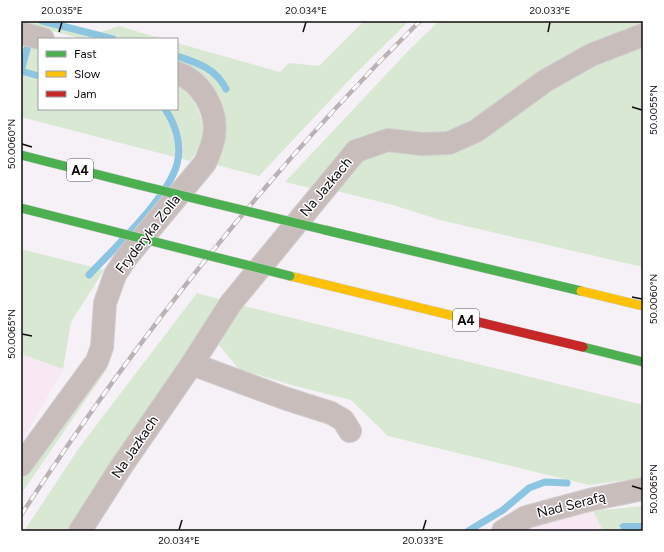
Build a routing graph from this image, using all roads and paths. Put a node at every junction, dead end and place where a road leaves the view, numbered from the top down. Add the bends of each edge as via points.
1 (21, 33) edge
2 (643, 35) edge
3 (39, 38) edge
4 (178, 72) edge
5 (21, 155) edge
6 (21, 208) edge
7 (643, 306) edge
8 (643, 362) edge
9 (192, 364) junction
10 (350, 431) dead end
11 (21, 466) edge
12 (643, 489) edge
13 (80, 531) edge
14 (503, 531) edge

1 - 3 street
2 - 9 street, Na Jazkach via 591,55 545,81 476,132 450,143 422,144 388,140 356,151 231,303
4 - 11 street, Fryderyka Zolla via 190,78 203,93 211,109 215,135 209,154 205,163 126,258 115,275 105,303 102,347 97,361
5 - 7 highway, A4, bridge
6 - 8 highway, A4, bridge
9 - 10 street via 331,413 343,420
9 - 13 street, Na Jazkach
12 - 14 street, Nad Serafą via 526,517

